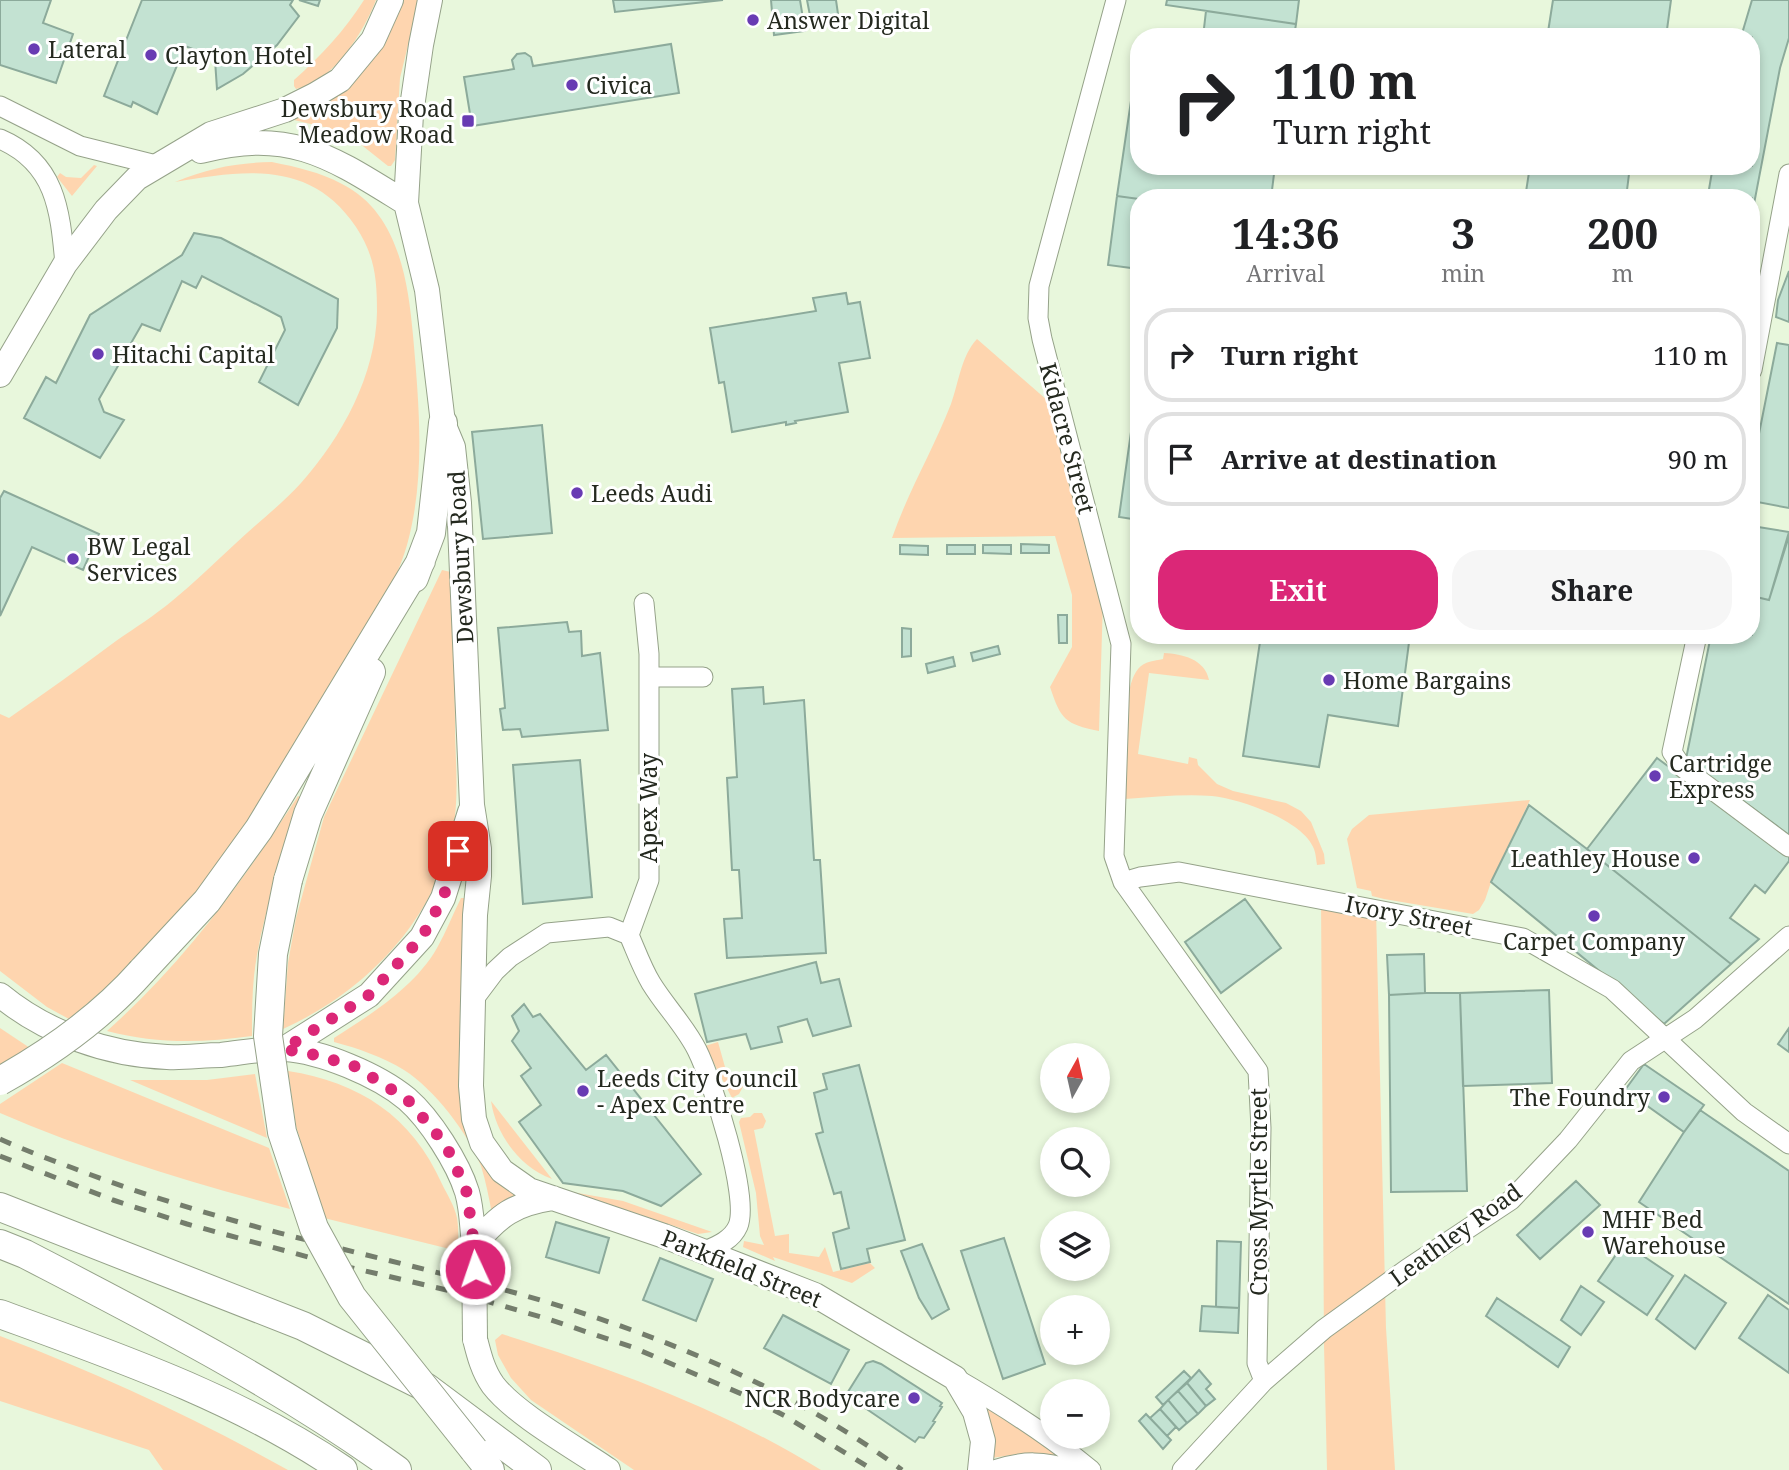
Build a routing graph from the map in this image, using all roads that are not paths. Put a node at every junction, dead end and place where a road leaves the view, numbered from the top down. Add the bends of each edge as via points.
1 (391, 0) edge
2 (430, 0) edge
3 (1116, 0) edge
4 (0, 106) edge
5 (0, 139) edge
6 (165, 161) junction
7 (1789, 174) edge
8 (406, 203) junction
9 (65, 264) junction
10 (1760, 328) edge
11 (0, 375) edge
12 (443, 424) junction
13 (421, 561) junction
14 (644, 603) dead end
15 (1695, 644) edge
16 (649, 677) junction
17 (703, 677) dead end
18 (472, 805) junction
19 (1789, 847) edge
20 (1123, 882) junction
21 (629, 935) junction
22 (1789, 936) edge
23 (0, 995) edge
24 (474, 999) junction
25 (1664, 1037) junction
26 (284, 1049) junction
27 (0, 1081) edge
28 (474, 1119) joint
29 (1789, 1144) edge
30 (554, 1198) junction
31 (0, 1207) edge
32 (0, 1244) edge
33 (474, 1245) junction
34 (705, 1251) junction
35 (0, 1314) edge
36 (955, 1378) junction
37 (1264, 1381) junction
38 (482, 1460) edge
39 (343, 1470) edge
40 (397, 1470) edge
41 (537, 1470) edge
42 (608, 1470) edge
43 (980, 1470) edge
44 (994, 1470) edge
45 (1073, 1470) edge
46 (1091, 1470) edge
47 (1182, 1470) edge

1 - 6 main road via 373,40 340,80 285,110 211,134
2 - 8 main road, Dewsbury Road via 411,114
3 - 20 street, Kidacre Street via 1039,286 1038,318 1121,644 1114,856
4 - 6 street via 80,146
5 - 9 street via 31,159 48,180 61,221
6 - 8 main road via 251,143 305,148
6 - 9 main road via 137,178
7 - 10 street
8 - 12 main road, Dewsbury Road via 427,290
9 - 11 main road
12 - 13 highway via 431,533
12 - 18 main road, Dewsbury Road via 453,447 459,503
13 - 27 highway, bridge via 258,829 207,901 123,992 27,1066
13 - 38 highway, bridge via 308,814 273,954 268,1036 282,1132 314,1228 352,1297
14 - 16 street, Apex Way
15 - 19 street via 1672,752 1682,768
16 - 17 street
16 - 21 street, Apex Way via 649,880
18 - 24 main road, Dewsbury Road via 479,849
18 - 26 main road via 443,898 422,937 369,995
20 - 25 street, Ivory Street via 1179,872 1523,938 1612,989
20 - 37 street, Cross Myrtle Street via 1258,1071 1257,1363
21 - 24 street via 609,927 547,933 510,957
21 - 34 street via 650,982 697,1049 731,1154 738,1186 738,1225 720,1245
22 - 25 street, Leathley Road via 1695,1019
23 - 26 main road via 49,1026 124,1053 168,1057
24 - 28 main road, Dewsbury Road
25 - 29 street, Ivory Street via 1744,1112
25 - 37 street, Leathley Road via 1631,1061 1568,1140 1511,1200 1324,1329
26 - 33 main road via 354,1066 407,1099 451,1155 467,1193
28 - 30 main road, Parkfield Street via 482,1143 502,1171 528,1190
30 - 33 main road via 527,1202 495,1220
30 - 34 main road, Parkfield Street
31 - 41 highway via 303,1326 427,1388
32 - 40 highway via 205,1348
33 - 42 main road, bridge via 475,1339 481,1364 493,1385 513,1405
34 - 36 main road, Parkfield Street via 815,1295
35 - 39 highway via 178,1382 246,1413
36 - 43 main road via 975,1412 983,1441
36 - 46 street, Parkfield Street
37 - 47 street
44 - 45 street via 1027,1462

